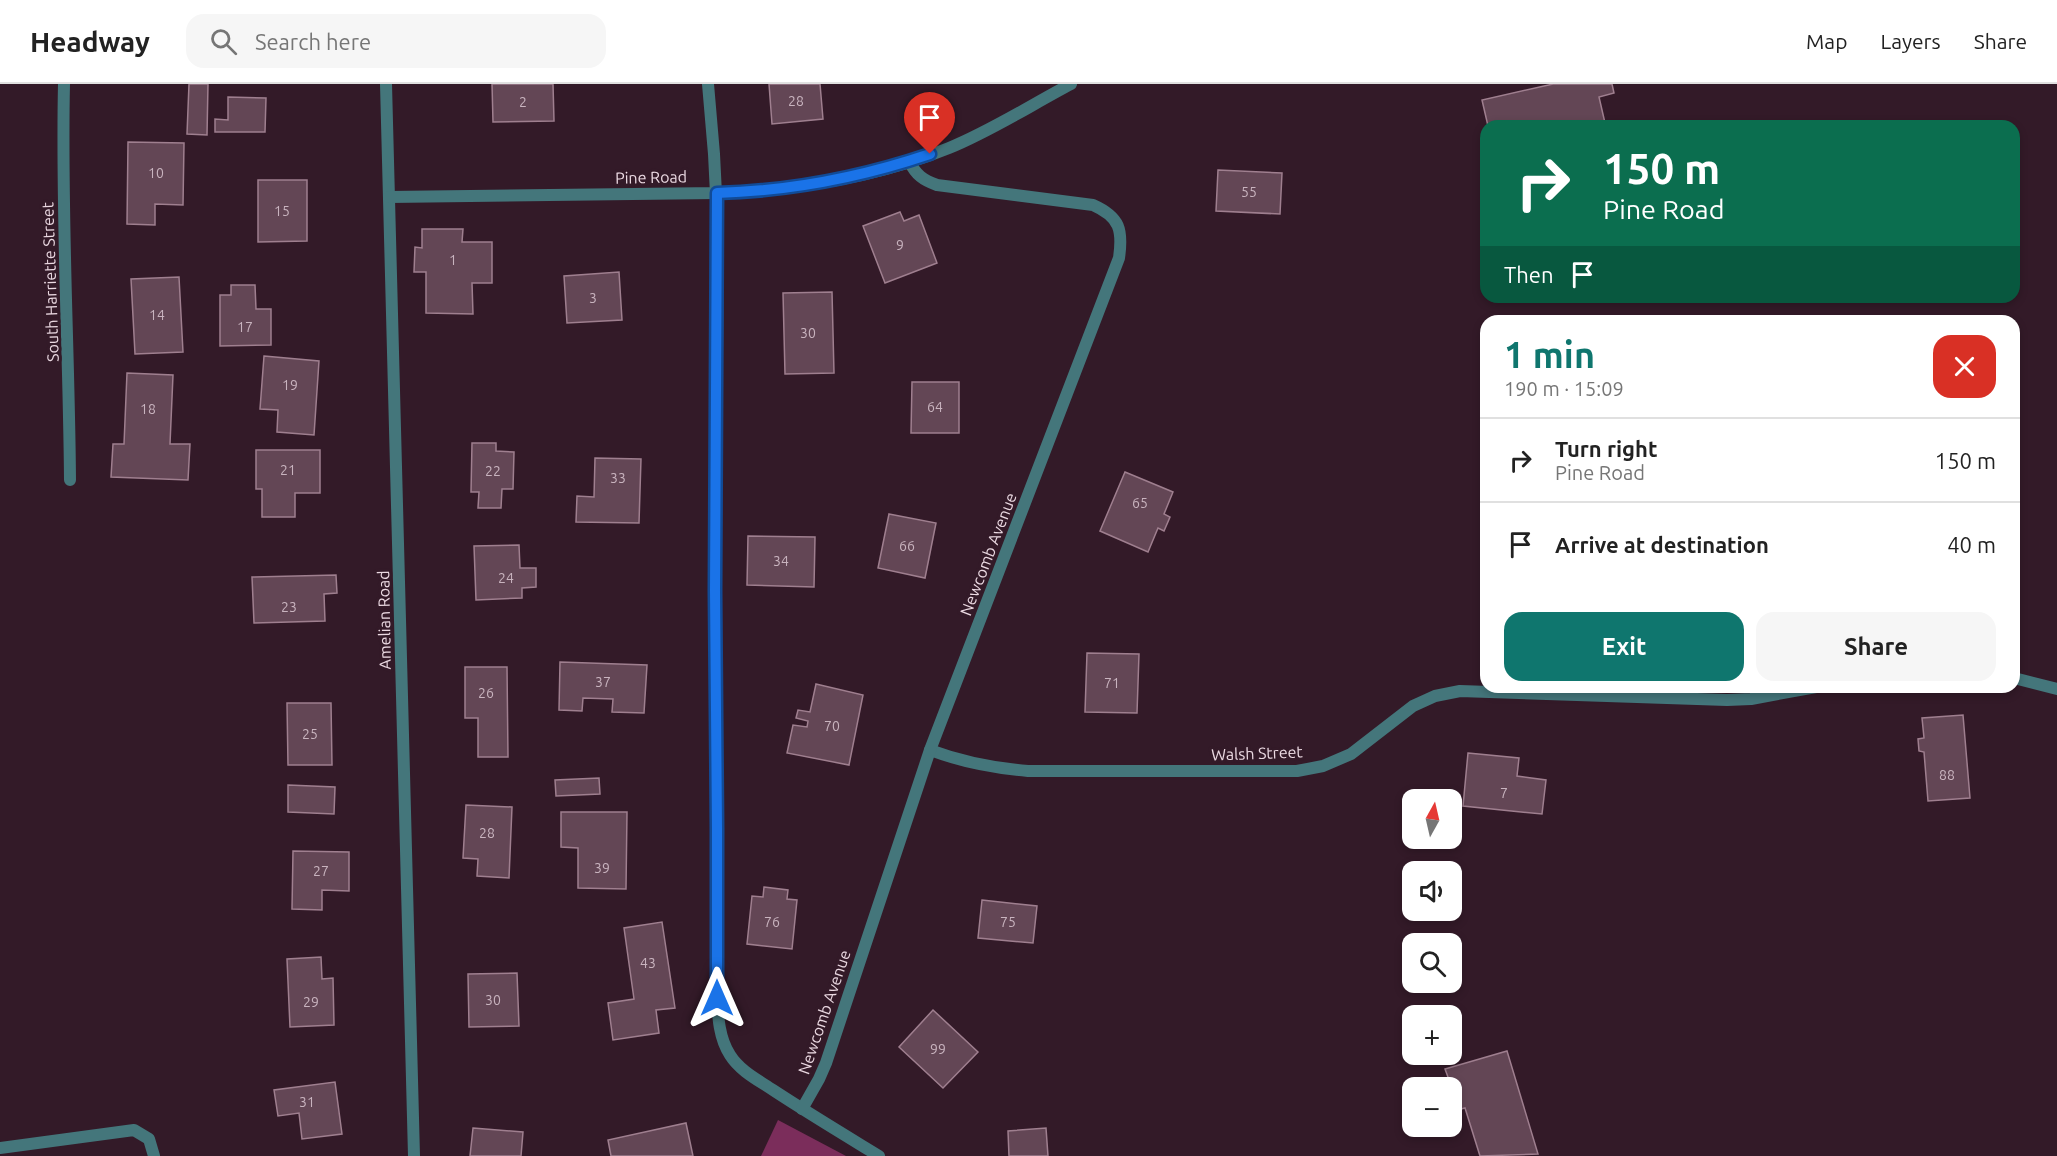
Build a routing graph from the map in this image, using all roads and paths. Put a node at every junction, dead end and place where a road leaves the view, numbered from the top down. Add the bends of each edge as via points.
1 (64, 84) edge
2 (386, 84) edge
3 (708, 84) edge
4 (1071, 84) edge
5 (909, 162) junction
6 (717, 193) junction
7 (389, 197) junction
8 (70, 480) dead end
9 (2020, 680) edge
10 (2057, 689) edge
11 (1480, 692) edge
12 (1519, 693) edge
13 (1784, 693) edge
14 (930, 750) junction
15 (802, 1109) junction
16 (0, 1149) edge
17 (154, 1156) edge
18 (414, 1156) edge
19 (879, 1156) edge

1 - 8 street, South Harriette Street
2 - 7 street, Amelian Road
3 - 6 street
4 - 5 street, Pine Road via 950,147
5 - 6 street, Pine Road via 817,184
5 - 14 street, Newcomb Avenue via 916,174 937,185 1093,205 1108,212 1118,223 1122,241 1119,258
6 - 7 street, Pine Road
6 - 15 street via 718,1018 731,1057 745,1071
7 - 18 street, Amelian Road
9 - 10 street
11 - 14 street, Walsh Street via 1435,696 1413,706 1351,754 1323,766 1297,771 1028,771 975,764
12 - 13 street, Walsh Street via 1727,700
14 - 15 street, Newcomb Avenue via 819,1080
15 - 19 street
16 - 17 street via 134,1130 149,1138

